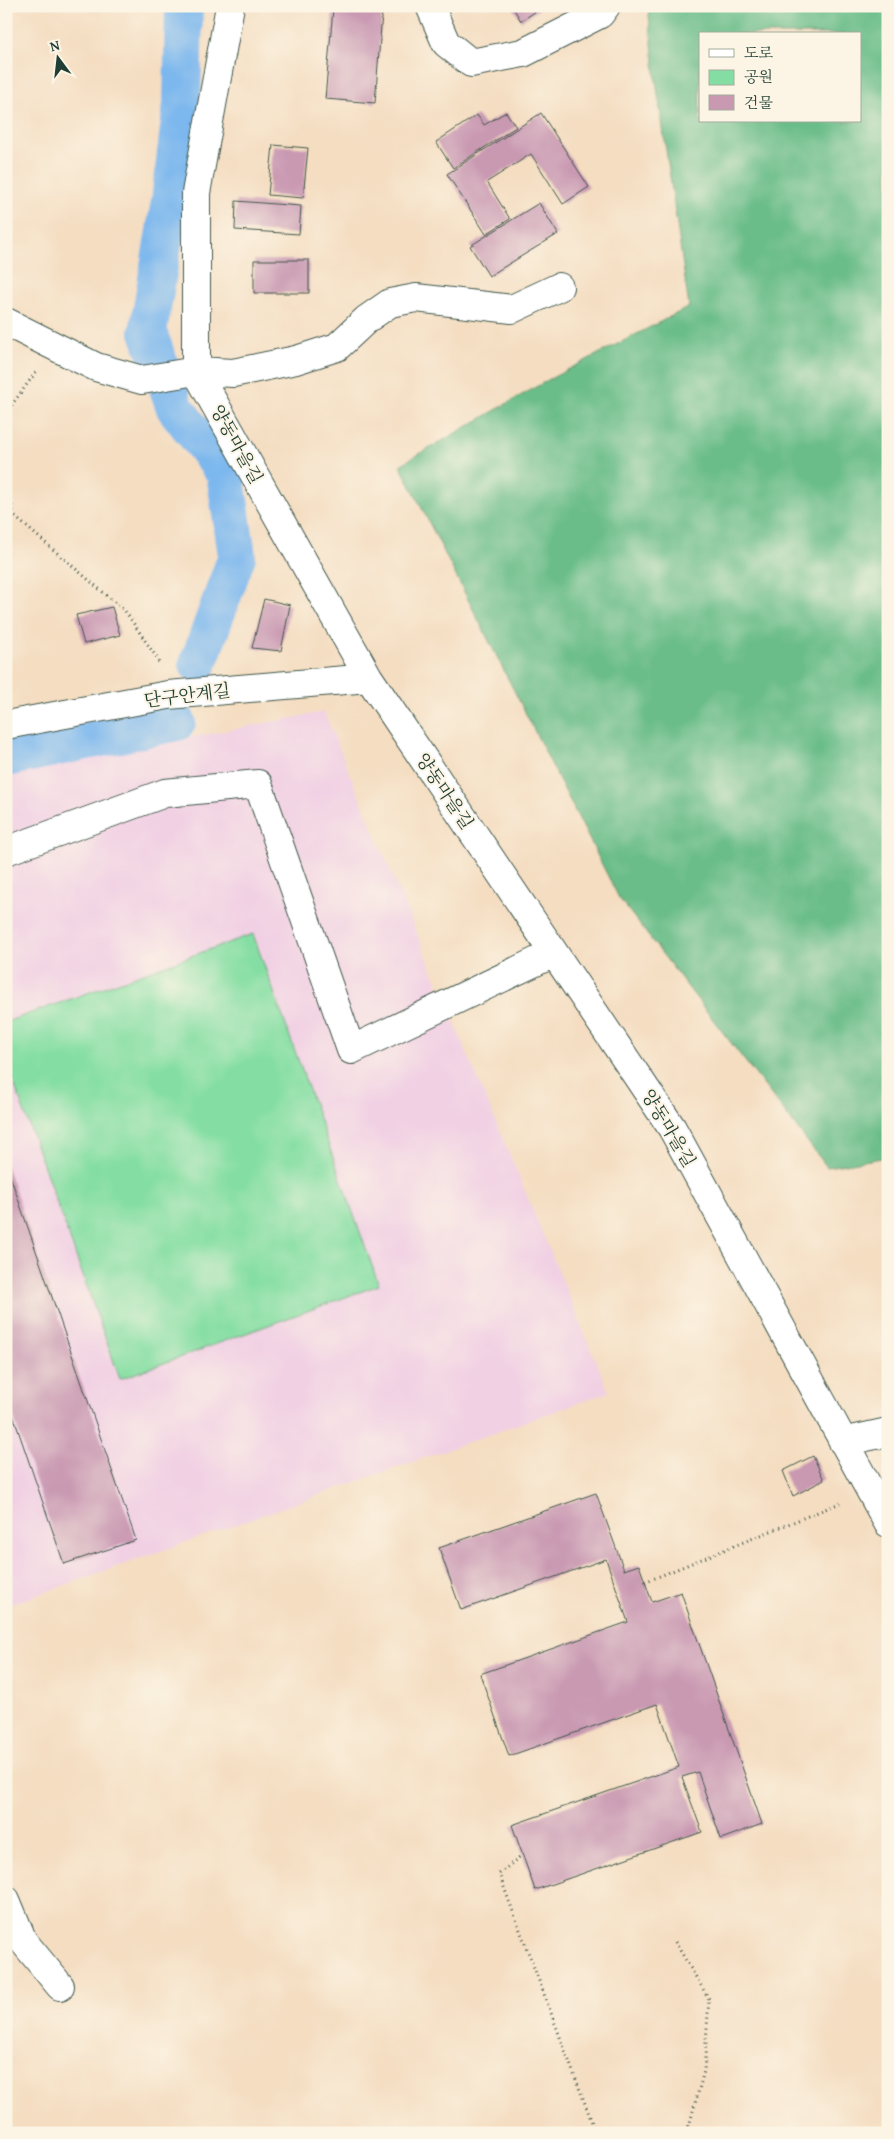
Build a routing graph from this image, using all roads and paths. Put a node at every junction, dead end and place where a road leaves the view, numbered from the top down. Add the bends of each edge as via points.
1 (230, 6) edge
2 (430, 6) edge
3 (606, 6) edge
4 (559, 287) dead end
5 (6, 322) edge
6 (55, 347) junction
7 (194, 371) junction
8 (6, 445) edge
9 (6, 481) edge
10 (6, 513) edge
11 (14, 516) junction
12 (369, 678) junction
13 (168, 695) junction
14 (6, 725) edge
15 (6, 851) edge
16 (554, 953) junction
17 (888, 1432) edge
18 (843, 1442) junction
19 (841, 1503) dead end
20 (888, 1523) edge
21 (645, 1582) dead end
22 (523, 1854) dead end
23 (6, 1900) edge
24 (675, 1942) dead end
25 (60, 1986) dead end
26 (596, 2133) edge
27 (690, 2133) edge

1 - 7 street, 양동마을길 via 196,193
2 - 3 street via 446,43 471,63 522,53 600,14
4 - 7 street via 512,309 416,298 390,303 337,347 296,360 233,373
5 - 6 street
6 - 7 street via 96,367 142,380
6 - 8 path via 10,406
7 - 12 street, 양동마을길
9 - 11 path
10 - 11 path
11 - 13 path via 125,611 157,658
12 - 13 street, 단구안계길
12 - 16 street, 양동마을길
13 - 14 street, 단구안계길
15 - 16 street via 165,793 258,784 351,1050
16 - 18 street, 양동마을길 via 672,1128
17 - 18 street
18 - 20 street, 양동마을길
19 - 21 path
22 - 26 path via 499,1874
23 - 25 street via 23,1941
24 - 27 path via 709,1999 704,2071 689,2126

